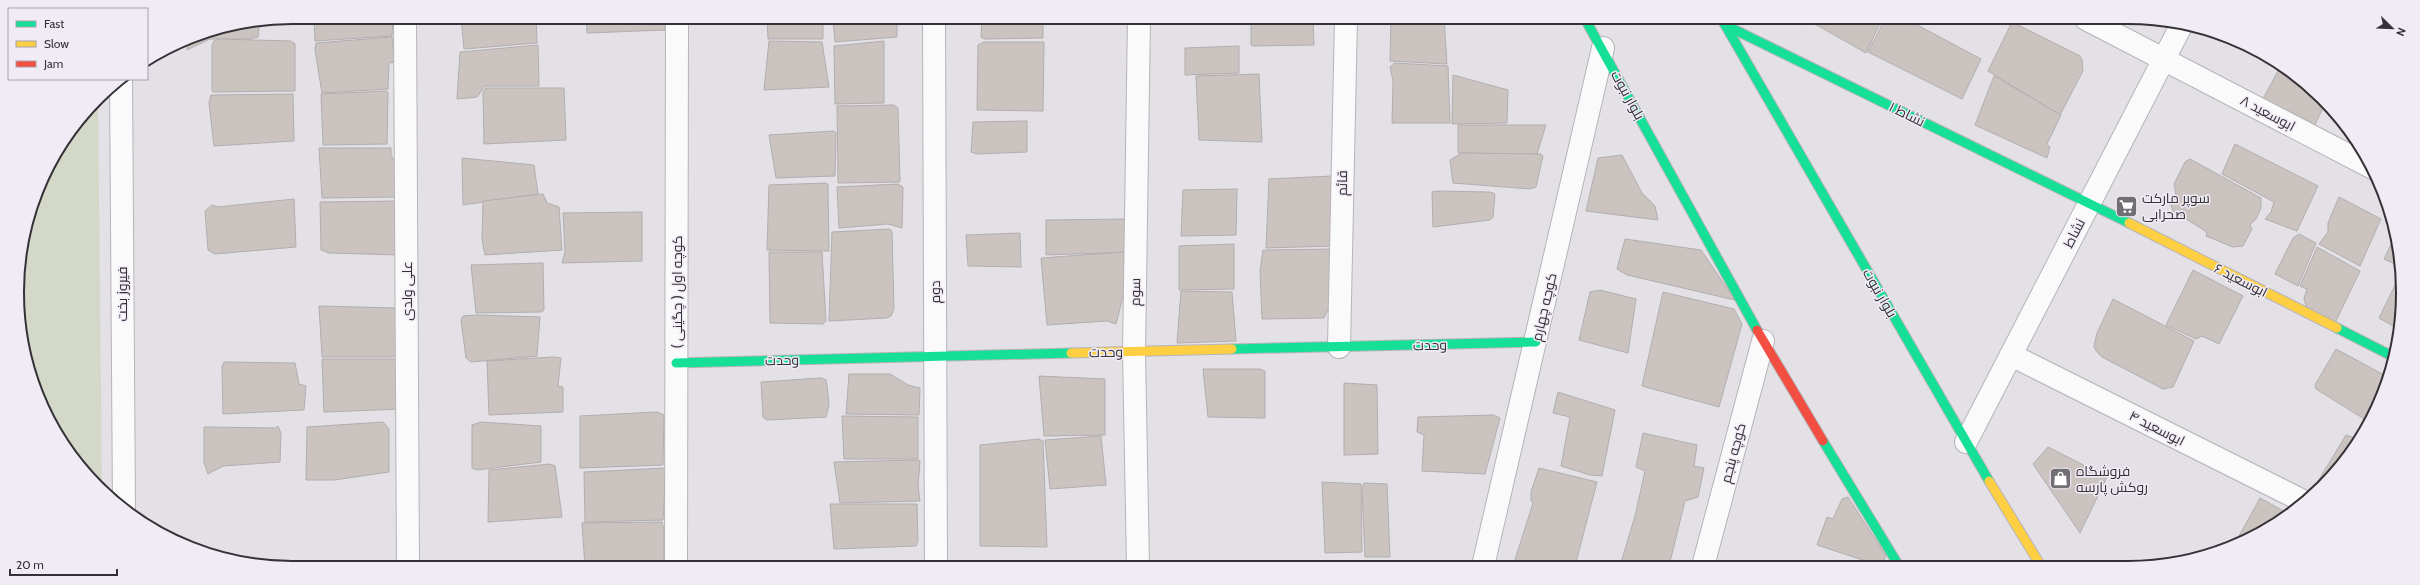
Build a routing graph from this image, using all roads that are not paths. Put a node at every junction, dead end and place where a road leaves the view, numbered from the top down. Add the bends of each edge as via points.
1 (405, 24) edge
2 (677, 24) edge
3 (934, 24) edge
4 (1139, 24) edge
5 (1346, 24) edge
6 (1588, 24) edge
7 (1724, 24) edge
8 (1727, 24) edge
9 (2096, 24) edge
10 (2179, 29) edge
11 (1602, 48) junction
12 (2164, 59) junction
13 (121, 86) edge
14 (2362, 162) edge
15 (2089, 203) junction
16 (1763, 341) junction
17 (1536, 342) junction
18 (1339, 347) junction
19 (1134, 352) junction
20 (2389, 354) edge
21 (2011, 355) junction
22 (935, 357) junction
23 (676, 363) junction
24 (1966, 442) junction
25 (2299, 499) edge
26 (124, 502) edge
27 (408, 561) edge
28 (676, 561) edge
29 (936, 561) edge
30 (1138, 561) edge
31 (1484, 561) edge
32 (1704, 561) edge
33 (1896, 561) edge
34 (2038, 561) edge

1 - 27 street, علی ولدی
2 - 23 street, کوچه اول ( چگینی )
3 - 22 street, دوم
4 - 19 street, سوم
5 - 18 street, قائم
6 - 11 street, بلوار نبوت
7 - 24 street, بلوار نبوت
8 - 15 street, نشاط ۱
9 - 12 street, ابوسعید ۸
10 - 12 street, نشاط
11 - 16 street, بلوار نبوت
11 - 17 street, کوچه چهارم
12 - 14 street, ابوسعید ۸
12 - 15 street, نشاط
13 - 26 street, فیروز بخت
15 - 20 street, ابوسعید ۶
15 - 21 street, نشاط
16 - 32 street, کوچه پنجم
16 - 33 street, بلوار نبوت
17 - 18 street, وحدت
17 - 31 street, کوچه چهارم
18 - 19 street, وحدت
19 - 22 street, وحدت
19 - 30 street, سوم
21 - 24 street, نشاط
21 - 25 street, ابوسعید ۴
22 - 23 street, وحدت
22 - 29 street, دوم
23 - 28 street, کوچه اول ( چگینی )
24 - 34 street, بلوار نبوت

